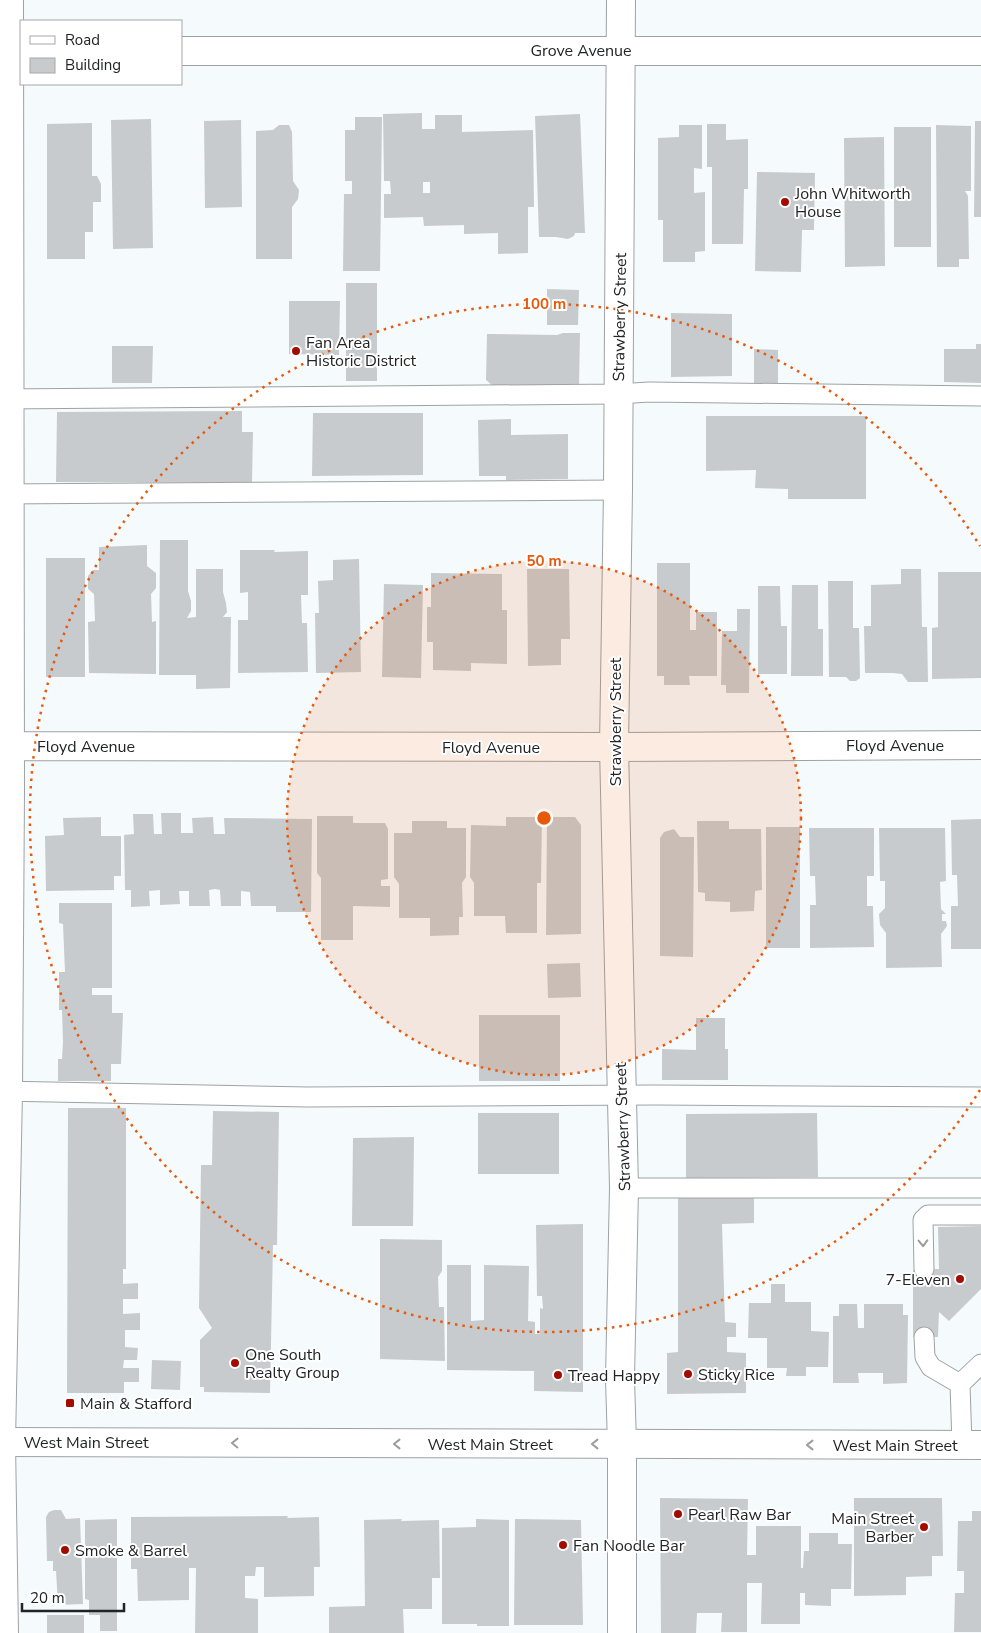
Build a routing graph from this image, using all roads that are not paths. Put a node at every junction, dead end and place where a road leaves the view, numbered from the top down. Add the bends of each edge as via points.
1 (9, 0) edge
2 (621, 0) edge
3 (622, 50) junction
4 (10, 51) edge
5 (182, 51) edge
6 (981, 51) edge
7 (618, 394) junction
8 (981, 396) edge
9 (4, 399) edge
10 (618, 490) junction
11 (4, 494) edge
12 (981, 745) edge
13 (5, 746) edge
14 (614, 747) junction
15 (4, 1091) edge
16 (621, 1096) junction
17 (981, 1097) edge
18 (624, 1188) junction
19 (981, 1188) edge
20 (981, 1215) edge
21 (924, 1269) dead end
22 (924, 1337) dead end
23 (981, 1364) edge
24 (960, 1384) junction
25 (0, 1442) edge
26 (622, 1444) junction
27 (971, 1445) edge
28 (4, 1633) edge
29 (622, 1633) edge

1 - 4 street
2 - 3 street, Strawberry Street
3 - 5 street, Grove Avenue
3 - 6 street, Grove Avenue
3 - 7 street, Strawberry Street
4 - 9 street
7 - 8 lane
7 - 9 lane
7 - 10 street, Strawberry Street
9 - 11 street
10 - 11 lane
10 - 14 street, Strawberry Street
11 - 13 street
12 - 14 street, Floyd Avenue
13 - 14 street, Floyd Avenue
13 - 15 street
14 - 16 street, Strawberry Street
15 - 16 lane via 308,1098
15 - 25 street
16 - 17 lane
16 - 18 street, Strawberry Street
18 - 19 lane
18 - 26 street, Strawberry Street via 620,1379
20 -> 21 lane via 928,1215 923,1220
22 - 24 lane via 926,1357 931,1367
23 - 24 lane
24 - 27 lane
26 -> 25 street, West Main Street
25 - 28 street
27 -> 26 street, West Main Street
26 - 29 street, Strawberry Street

